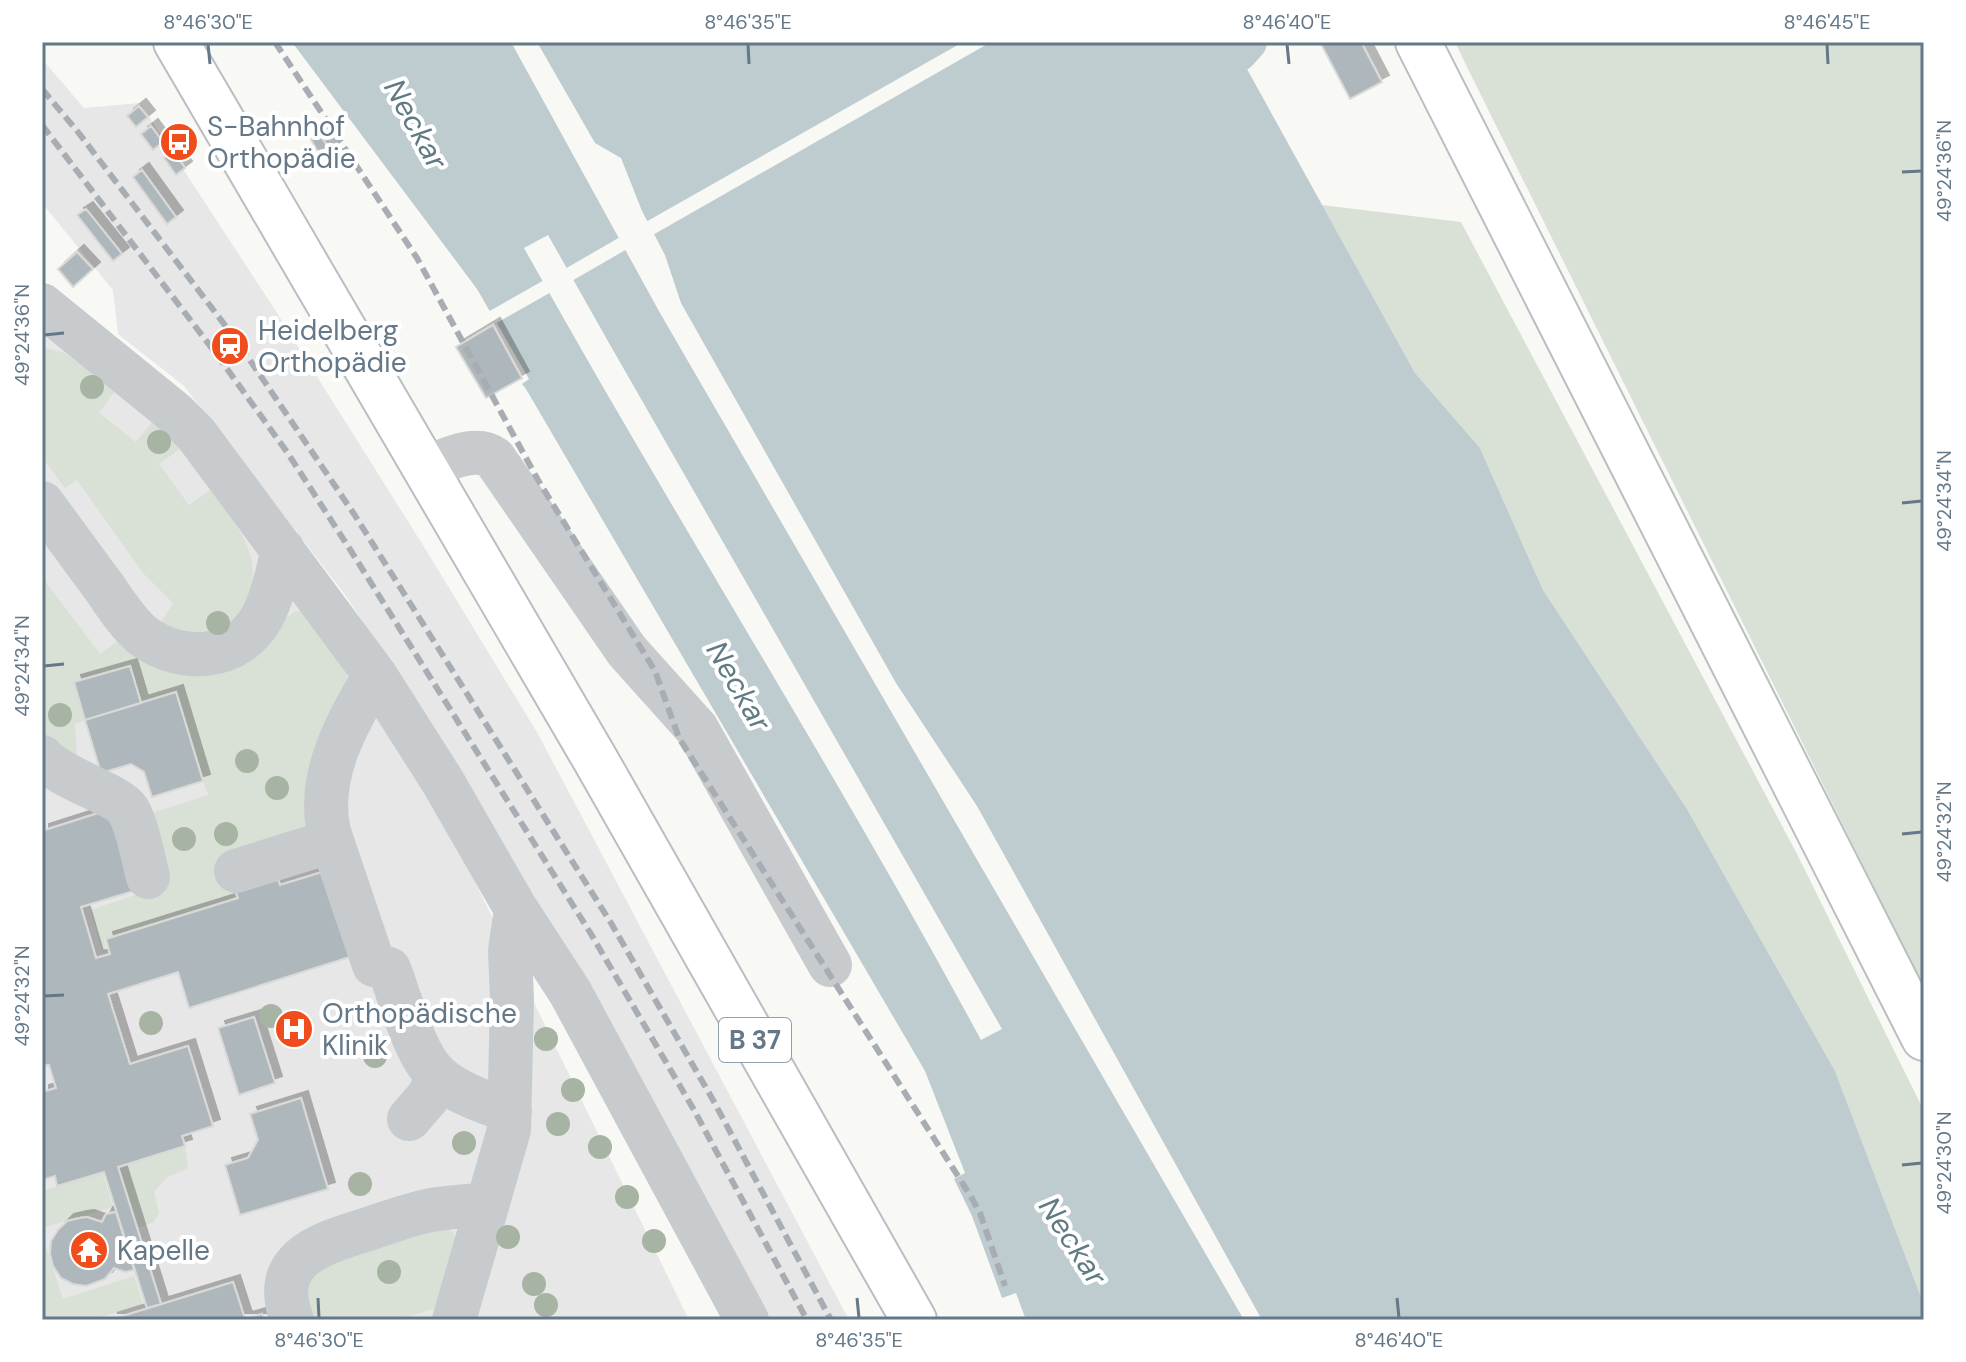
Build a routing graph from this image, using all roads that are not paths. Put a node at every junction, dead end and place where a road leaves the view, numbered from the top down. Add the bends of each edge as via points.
1 (176, 42) edge
2 (1418, 42) edge
3 (42, 305) edge
4 (420, 459) junction
5 (42, 503) edge
6 (283, 550) junction
7 (375, 675) junction
8 (42, 757) edge
9 (332, 841) junction
10 (236, 871) dead end
11 (148, 877) dead end
12 (516, 909) junction
13 (830, 965) dead end
14 (1924, 1038) edge
15 (438, 1077) junction
16 (510, 1111) junction
17 (409, 1119) dead end
18 (486, 1204) junction
19 (451, 1319) edge
20 (292, 1320) edge
21 (747, 1320) edge
22 (914, 1320) edge

1 - 4 main road, B 37
2 - 14 main road
3 - 6 lane via 196,434
4 - 13 lane via 475,451 494,458 627,651 697,729
4 - 22 main road, B 37
5 - 6 lane via 131,624 177,653 215,653 245,639 264,615
6 - 7 lane
7 - 9 lane via 331,769 324,811
7 - 12 lane
8 - 11 lane via 124,805
9 - 10 lane
9 - 15 lane via 374,965 389,969 419,1048
12 - 16 lane via 510,951
12 - 21 lane via 570,992
15 - 16 lane
15 - 17 lane
16 - 18 lane
18 - 19 lane
18 - 20 lane via 430,1210 319,1244 289,1277

